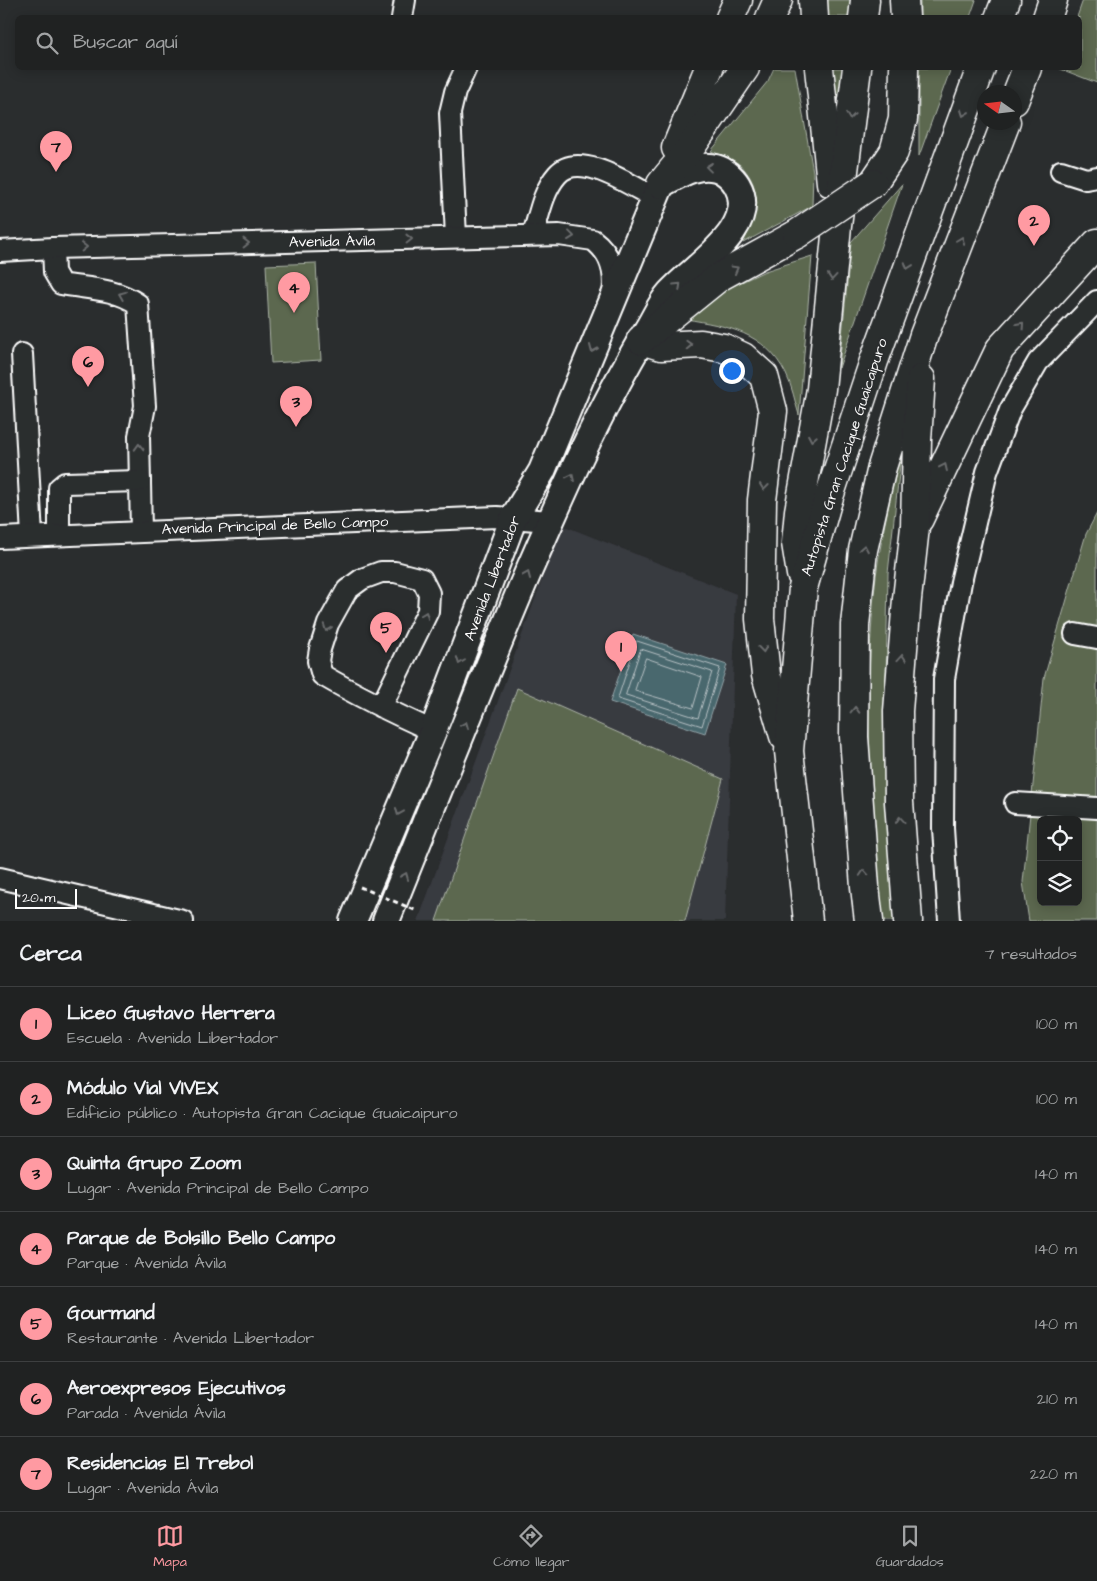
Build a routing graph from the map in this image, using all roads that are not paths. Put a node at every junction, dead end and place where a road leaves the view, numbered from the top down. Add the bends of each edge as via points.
1 (405, 0) edge
2 (738, 0) edge
3 (778, 0) edge
4 (813, 0) edge
5 (865, 0) edge
6 (904, 0) edge
7 (1006, 0) edge
8 (1054, 0) edge
9 (402, 15) edge
10 (731, 15) edge
11 (771, 15) edge
12 (814, 15) edge
13 (863, 15) edge
14 (905, 15) edge
15 (1000, 15) edge
16 (1048, 15) edge
17 (465, 70) edge
18 (708, 70) edge
19 (744, 70) edge
20 (819, 70) edge
21 (857, 70) edge
22 (904, 70) edge
23 (980, 70) edge
24 (1026, 70) edge
25 (1020, 85) edge
26 (1003, 130) edge
27 (1061, 171) dead end
28 (1097, 177) edge
29 (658, 191) junction
30 (837, 226) junction
31 (533, 235) junction
32 (456, 237) junction
33 (1097, 243) edge
34 (53, 248) junction
35 (0, 251) edge
36 (1097, 301) edge
37 (612, 304) junction
38 (924, 335) junction
39 (641, 340) junction
40 (22, 354) dead end
41 (140, 481) junction
42 (514, 517) junction
43 (550, 521) junction
44 (915, 527) junction
45 (141, 531) junction
46 (59, 535) junction
47 (32, 536) junction
48 (0, 538) edge
49 (803, 588) junction
50 (1075, 634) dead end
51 (1097, 638) edge
52 (381, 707) junction
53 (433, 731) junction
54 (789, 751) junction
55 (1015, 803) dead end
56 (1097, 808) edge
57 (0, 878) edge
58 (183, 921) edge
59 (353, 921) edge
60 (386, 921) edge
61 (808, 921) edge
62 (869, 921) edge
63 (908, 921) edge
64 (949, 921) edge

1 - 9 street
2 - 10 highway
3 - 11 highway
4 - 12 highway
5 - 13 highway
6 - 14 highway
7 - 15 highway
8 - 16 highway
17 - 32 street via 450,113
18 - 29 highway
19 - 29 highway
20 - 30 highway
21 -> 30 highway
39 -> 22 highway, bridge via 719,277 797,234 872,183 894,152 903,119
23 -> 49 highway, Autopista Gran Cacique Guaicaipuro via 874,361 826,506
24 - 25 highway
38 -> 26 highway
27 - 28 street via 1086,179
29 - 31 street via 598,168 571,166 558,173 547,190
29 - 37 main road, Avenida Libertador
39 -> 29 main road, Avenida Libertador via 669,294 732,233 742,210 742,194 735,181 721,169 699,166
30 -> 49 highway via 821,389 799,510 796,543
31 - 32 street, Avenida Ávila
31 -> 37 street, Avenida Ávila via 576,236 597,243 612,266
34 -> 32 street, Avenida Ávila
44 -> 33 highway via 1000,349
34 - 35 street, Avenida Ávila
41 -> 34 street via 139,436 144,406 138,304 123,295 100,289 61,284 54,272
36 - 64 street via 1038,362 1010,410 987,472 967,554 944,679 943,808
37 -> 42 main road, Avenida Libertador via 542,471
38 - 44 highway
62 -> 38 highway via 854,737 856,616 863,550 882,467
43 -> 39 main road, Avenida Libertador
39 -> 54 highway via 661,346 701,344 724,348 743,357 764,376 773,411 762,500 760,619 766,675
40 - 47 street
41 - 45 street
41 - 46 street via 61,485
42 - 43 street, Avenida Principal de Bello Campo
42 - 45 street, Avenida Principal de Bello Campo
42 -> 53 main road, Avenida Libertador
60 -> 43 main road, Avenida Libertador
63 -> 44 highway via 899,802 898,712
45 - 46 street, Avenida Principal de Bello Campo
46 - 47 street, Avenida Principal de Bello Campo
47 - 48 street, Avenida Principal de Bello Campo
49 - 54 highway, Autopista Gran Cacique Guaicaipuro
50 - 51 street
52 -> 52 street via 428,611 429,593 422,580 395,572 382,572 362,579 347,590 328,624 318,662 322,675
52 - 53 street
53 -> 59 main road, Avenida Libertador
54 - 61 highway, Autopista Gran Cacique Guaicaipuro
55 - 56 street
57 - 58 street

